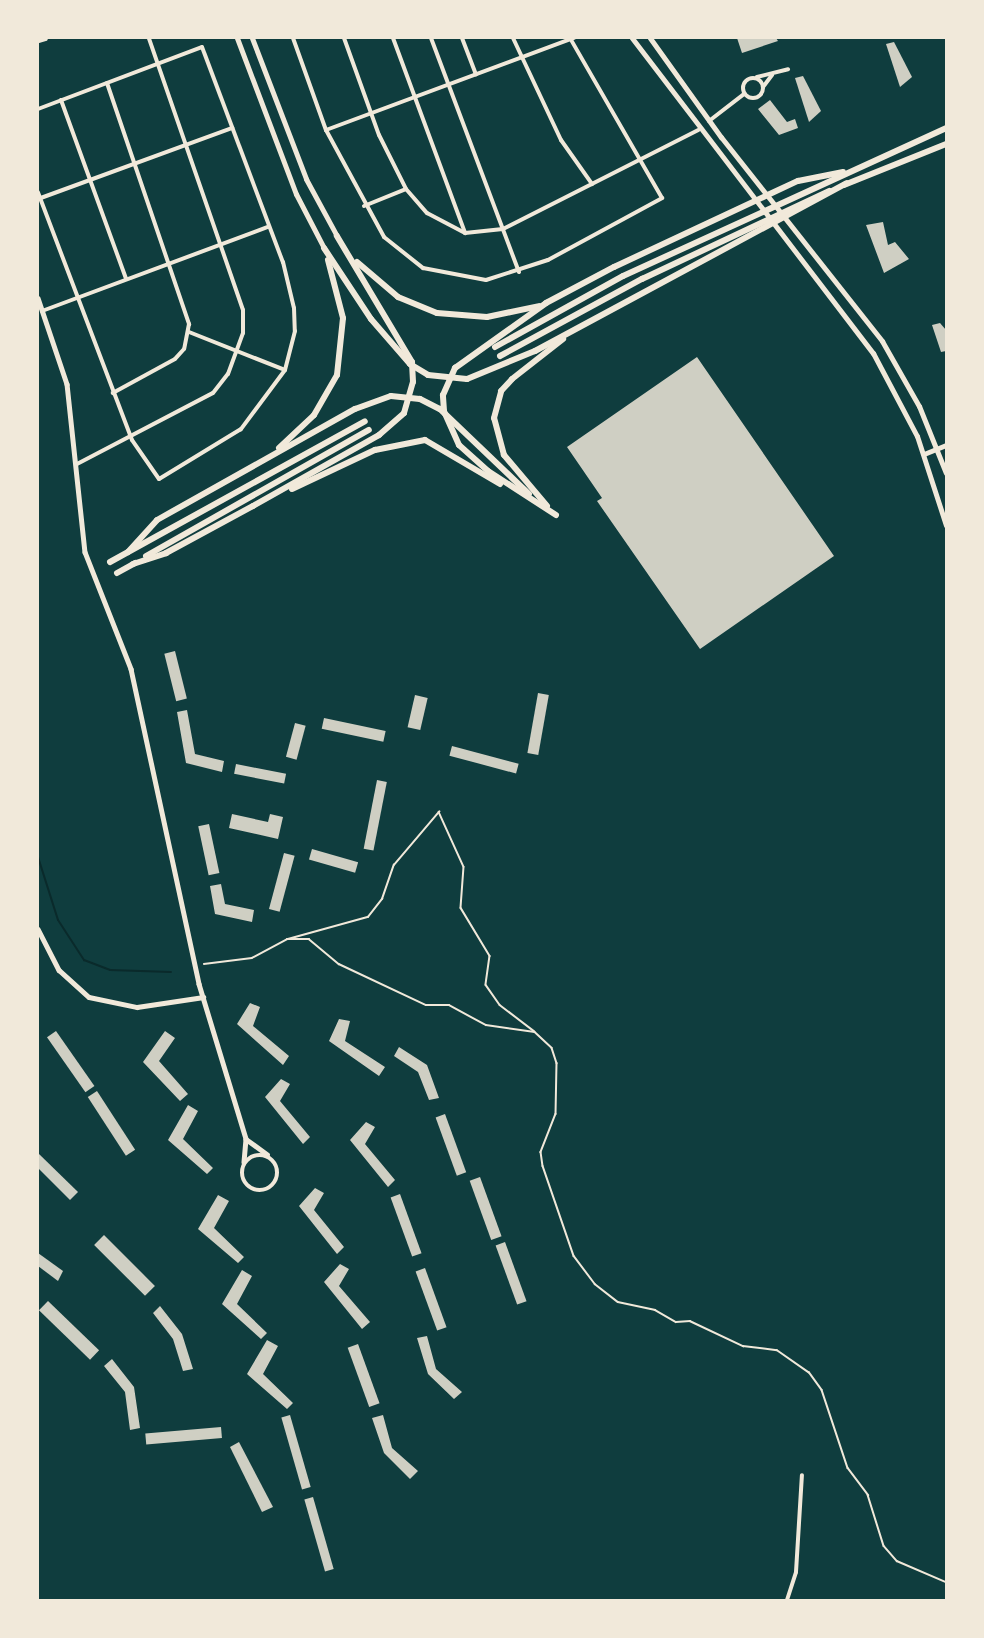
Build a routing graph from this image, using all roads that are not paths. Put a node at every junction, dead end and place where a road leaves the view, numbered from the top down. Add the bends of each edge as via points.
1 (45, 38) edge
2 (149, 38) edge
3 (237, 38) edge
4 (252, 38) edge
5 (293, 38) edge
6 (344, 38) edge
7 (393, 38) edge
8 (431, 38) edge
9 (462, 38) edge
10 (513, 38) edge
11 (571, 38) edge
12 (632, 38) edge
13 (650, 38) edge
14 (38, 40) edge
15 (521, 57) junction
16 (159, 63) junction
17 (788, 69) dead end
18 (476, 74) junction
19 (773, 75) junction
20 (754, 77) junction
21 (107, 83) junction
22 (448, 85) junction
23 (763, 87) junction
24 (744, 94) junction
25 (415, 97) junction
26 (61, 100) junction
27 (38, 109) edge
28 (371, 113) junction
29 (709, 121) junction
30 (232, 128) junction
31 (946, 128) edge
32 (326, 130) junction
33 (698, 130) junction
34 (187, 144) junction
35 (946, 144) edge
36 (644, 158) junction
37 (136, 163) junction
38 (843, 172) junction
39 (90, 180) junction
40 (592, 184) junction
41 (406, 189) junction
42 (38, 192) edge
43 (39, 199) edge
44 (364, 206) junction
45 (268, 226) junction
46 (502, 229) junction
47 (750, 230) junction
48 (465, 232) junction
49 (337, 236) junction
50 (222, 244) junction
51 (324, 248) junction
52 (171, 262) junction
53 (519, 272) junction
54 (126, 279) junction
55 (76, 297) junction
56 (38, 298) edge
57 (546, 303) junction
58 (42, 311) junction
59 (580, 326) junction
60 (189, 332) junction
61 (495, 347) dead end
62 (238, 352) junction
63 (500, 356) dead end
64 (285, 370) junction
65 (114, 393) junction
66 (365, 421) dead end
67 (369, 430) dead end
68 (132, 440) junction
69 (946, 445) edge
70 (938, 449) junction
71 (924, 454) junction
72 (265, 459) junction
73 (77, 464) junction
74 (946, 473) edge
75 (253, 506) junction
76 (556, 515) junction
77 (946, 525) edge
78 (128, 552) junction
79 (110, 562) dead end
80 (133, 564) junction
81 (117, 573) dead end
82 (38, 929) edge
83 (203, 997) junction
84 (246, 1139) junction
85 (271, 1158) junction
86 (244, 1162) junction
87 (802, 1475) dead end
88 (787, 1600) edge

1 - 14 main road
2 - 16 street
3 - 51 main road via 292,184
4 - 49 main road via 306,179
5 - 32 street
6 - 28 street
7 - 25 street
8 - 22 street
9 - 18 street
10 - 15 street
11 - 15 street
11 - 36 street
12 - 33 main road
13 - 29 main road
15 - 18 street
15 - 40 street via 561,140
16 - 21 street
16 - 30 street via 202,47
16 - 34 street
17 - 19 street
18 - 22 street
19 - 20 street
19 - 23 street
20 - 23 street
20 - 24 street via 745,81
21 - 26 street
21 - 37 street
22 - 25 street
22 - 46 street
23 - 24 street via 756,97
24 - 29 street
25 - 28 street
25 - 48 street
26 - 27 street
26 - 39 street
28 - 32 street
28 - 41 street
29 - 33 main road
29 - 70 main road via 868,320 907,382
30 - 34 street
30 - 45 street
31 - 38 highway
32 - 44 street
33 - 36 street
33 - 71 main road via 855,326 898,396
34 - 37 street
34 - 50 street
35 - 47 highway via 847,183
36 - 40 street
36 - 53 street via 662,198 659,203
37 - 39 street
37 - 52 street
38 - 57 highway via 798,180 733,207
38 - 61 highway via 623,276
39 - 43 street
39 - 54 street
40 - 46 street
41 - 44 street
41 - 48 street via 427,213
42 - 43 street
43 - 55 street
44 - 53 street via 384,237 423,268 479,280
45 - 50 street
45 - 64 street via 294,308 295,331
46 - 48 street
46 - 53 street
47 - 59 highway
47 - 63 highway
49 - 57 highway via 382,286 437,313 487,316
49 - 75 highway via 407,348 414,372 410,399 379,435
50 - 52 street
50 - 62 street via 243,310
51 - 59 highway via 394,348 428,375 478,377
51 - 72 highway via 343,318 337,375 314,415
52 - 54 street
52 - 60 street
54 - 55 street
55 - 58 street
55 - 65 street
56 - 58 street
57 - 76 highway via 465,357 449,378 444,411 471,458
58 - 73 street via 68,384
59 - 76 highway via 512,379 501,392 494,418 504,455
60 - 62 street
60 - 65 street via 175,359
62 - 64 street
62 - 68 street via 213,393
64 - 68 street via 241,429 159,479
65 - 68 street
66 - 78 highway
67 - 80 highway
68 - 73 street
69 - 70 street
70 - 71 street
70 - 74 main road
71 - 77 main road
72 - 76 highway via 375,400 420,399 451,417 509,478
72 - 78 highway via 157,520
73 - 83 street via 85,552 131,669
75 - 76 highway via 375,450 425,440
75 - 80 highway via 166,553
78 - 79 highway
80 - 81 highway
82 - 83 street via 59,970 89,997 137,1007
83 - 84 street
84 - 85 street
84 - 86 street
85 - 86 street via 254,1155
85 - 86 street via 277,1179 265,1190 247,1186 241,1175
87 - 88 street via 796,1572

